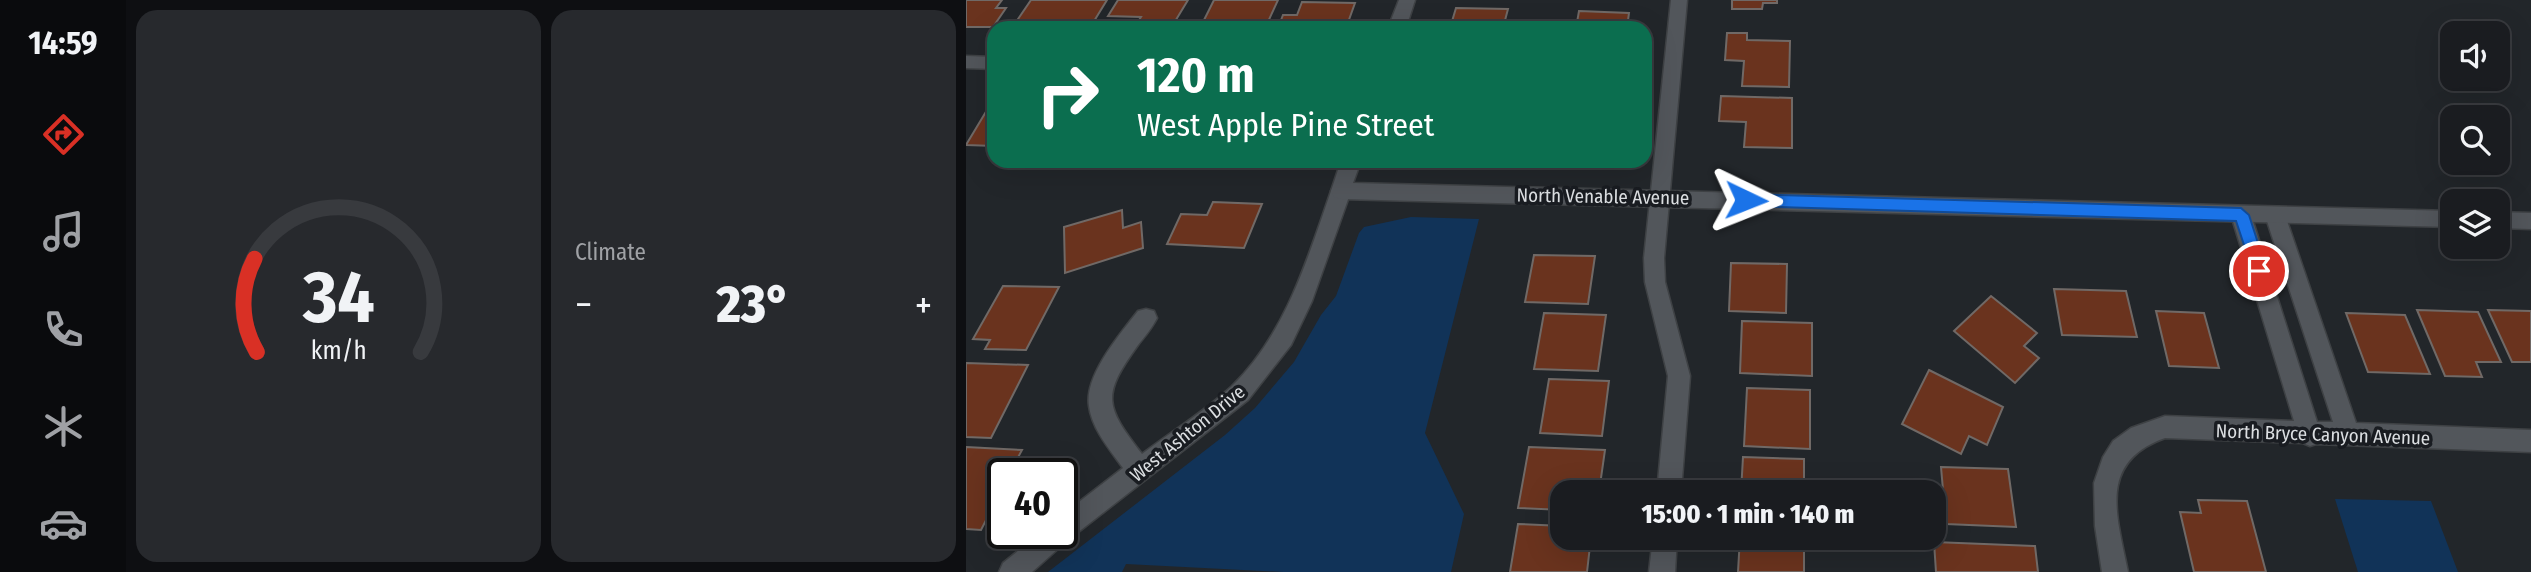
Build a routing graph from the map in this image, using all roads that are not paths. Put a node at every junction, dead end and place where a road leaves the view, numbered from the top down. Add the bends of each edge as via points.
1 (1407, 0) edge
2 (1679, 0) edge
3 (1400, 21) edge
4 (966, 62) edge
5 (987, 62) edge
6 (1349, 168) edge
7 (1341, 191) junction
8 (1659, 197) junction
9 (2241, 215) junction
10 (2275, 215) junction
11 (2440, 219) edge
12 (2510, 220) edge
13 (2531, 221) edge
14 (1146, 318) dead end
15 (2310, 435) junction
16 (2349, 436) junction
17 (2531, 441) edge
18 (1140, 471) junction
19 (1670, 480) edge
20 (1078, 518) edge
21 (1040, 549) edge
22 (1664, 550) edge
23 (1012, 572) edge
24 (1662, 572) edge
25 (2115, 572) edge

1 - 3 street
2 - 8 street
4 - 5 street
6 - 7 street, West Ashton Drive
7 - 8 street, North Venable Avenue
7 - 18 street, West Ashton Drive via 1305,295 1283,338 1240,393
8 - 9 street, North Venable Avenue
8 - 19 street via 1655,282 1679,376
9 - 10 street, North Venable Avenue
9 - 15 street
10 - 11 street, North Venable Avenue
10 - 16 street
12 - 13 street
14 - 18 street via 1121,350 1099,402 1104,418
15 - 16 street, North Bryce Canyon Avenue
15 - 25 street, North Bryce Canyon Avenue via 2165,427 2143,432 2120,448 2108,473 2104,502
16 - 17 street, North Bryce Canyon Avenue
18 - 20 street, West Ashton Drive
21 - 23 street
22 - 24 street

